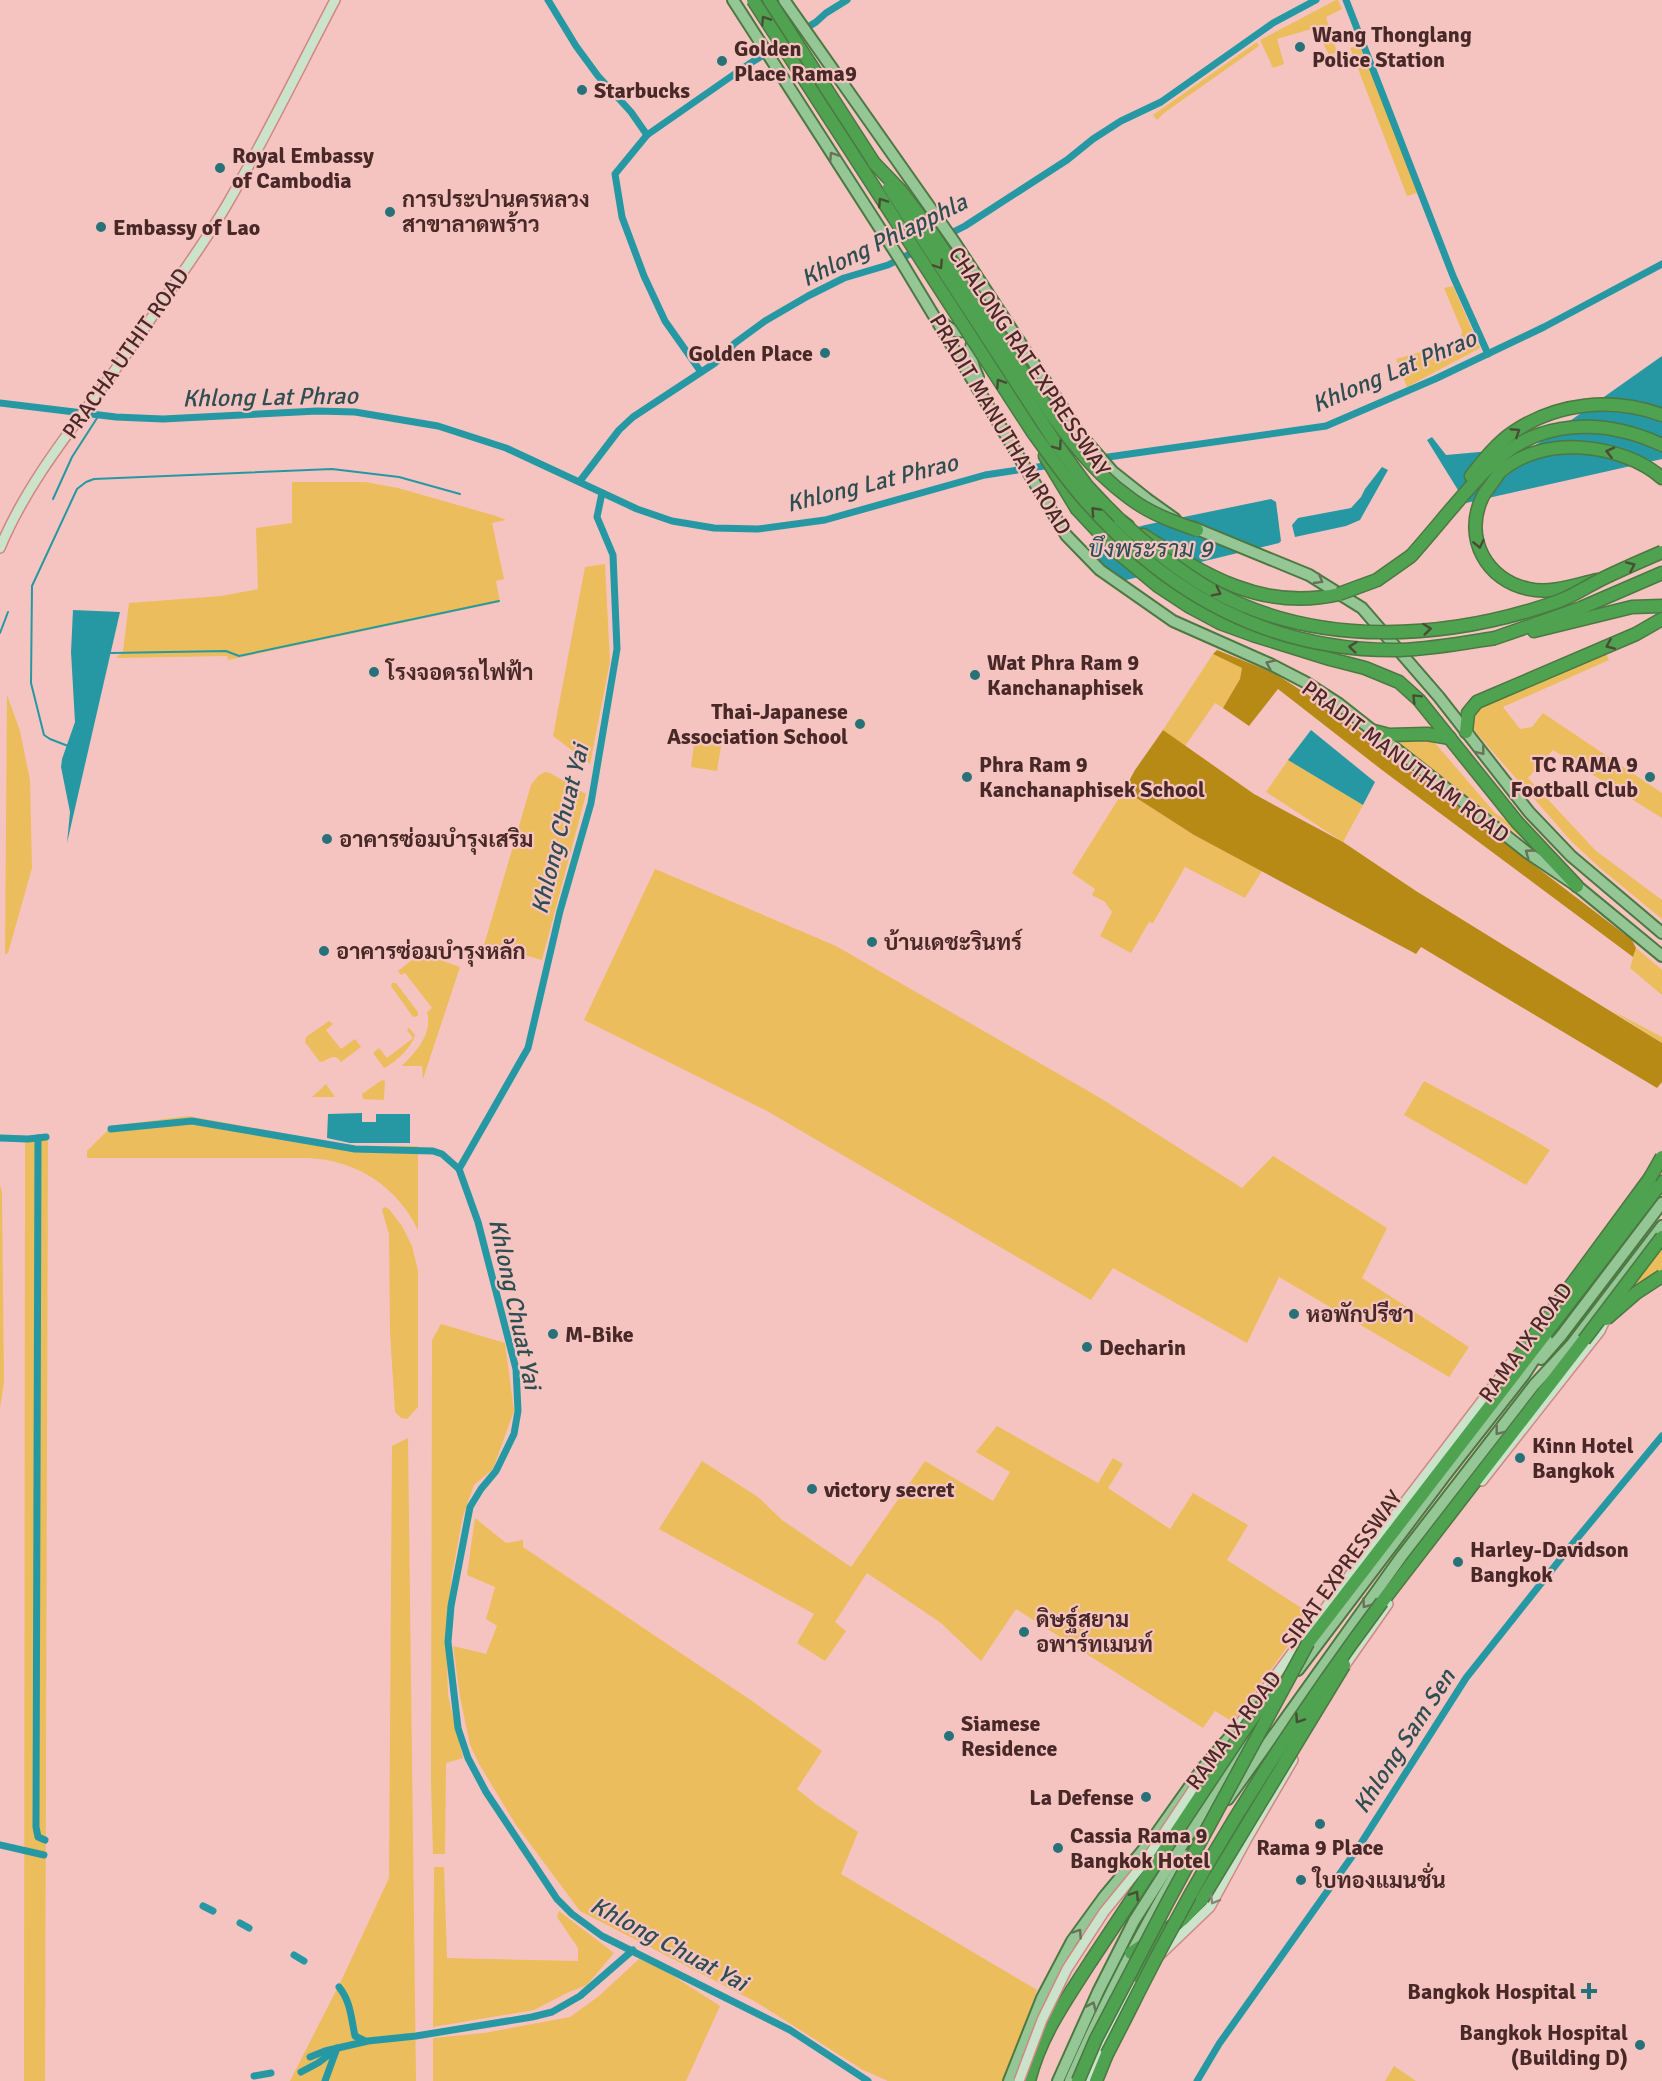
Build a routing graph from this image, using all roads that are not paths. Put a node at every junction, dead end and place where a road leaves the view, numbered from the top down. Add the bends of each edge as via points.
1 (335, 0) edge
2 (733, 0) edge
3 (753, 0) edge
4 (769, 0) edge
5 (784, 0) edge
6 (874, 163) junction
7 (958, 248) junction
8 (924, 298) junction
9 (1038, 369) junction
10 (992, 410) junction
11 (1662, 415) edge
12 (1032, 432) junction
13 (1662, 445) edge
14 (1662, 478) edge
15 (1120, 520) junction
16 (1439, 525) junction
17 (1197, 530) junction
18 (0, 548) edge
19 (1662, 552) edge
20 (1662, 573) edge
21 (1602, 579) junction
22 (1662, 606) edge
23 (1662, 619) edge
24 (1495, 638) junction
25 (1374, 731) junction
26 (1466, 732) junction
27 (1450, 738) junction
28 (1577, 886) junction
29 (1621, 898) junction
30 (1610, 913) junction
31 (1662, 933) edge
32 (1662, 956) edge
33 (1662, 1157) edge
34 (1662, 1162) edge
35 (1662, 1169) edge
36 (1656, 1180) edge
37 (1662, 1188) edge
38 (1662, 1203) edge
39 (1662, 1216) edge
40 (1662, 1226) edge
41 (1662, 1237) edge
42 (1624, 1274) junction
43 (1662, 1276) edge
44 (1564, 1338) junction
45 (1584, 1340) junction
46 (1524, 1375) junction
47 (1534, 1385) junction
48 (1382, 1602) junction
49 (1308, 1643) junction
50 (1301, 1667) junction
51 (1251, 1707) junction
52 (1234, 1732) junction
53 (1203, 1813) junction
54 (1215, 1817) junction
55 (1154, 1837) junction
56 (1174, 1860) junction
57 (1161, 1934) junction
58 (1131, 1953) junction
59 (1137, 1976) junction
60 (1072, 2063) junction
61 (1009, 2081) edge
62 (1019, 2081) edge
63 (1029, 2081) edge
64 (1058, 2081) edge
65 (1070, 2081) edge
66 (1078, 2081) edge
67 (1088, 2081) edge
68 (1096, 2081) edge

1 - 18 main road, PRACHA UTHIT ROAD via 228,203 115,373 54,454 12,520
8 -> 2 main road, PRADIT MANUTHAM ROAD
12 -> 3 highway, CHALONG RAT EXPRESSWAY, bridge
4 - 6 highway, CHALONG RAT EXPRESSWAY
5 - 7 main road, PRADIT MANUTHAM ROAD
6 -> 15 highway, CHALONG RAT EXPRESSWAY, bridge via 1057,445 1087,486
6 - 17 highway, bridge via 915,209 1053,418 1083,455 1142,506
7 - 8 main road via 984,305 980,321 969,330 953,331
7 - 9 main road, PRADIT MANUTHAM ROAD
8 - 10 main road, PRADIT MANUTHAM ROAD
9 - 10 main road via 1000,330 990,329 978,335 970,356
9 - 17 main road, PRADIT MANUTHAM ROAD, bridge via 1080,434 1113,472 1155,505
25 -> 10 main road, PRADIT MANUTHAM ROAD via 1305,682 1173,621 1100,570 1066,535
16 -> 11 highway via 1466,481 1486,458 1512,433 1540,418 1585,405 1604,404 1621,404
24 -> 12 highway, CHALONG RAT EXPRESSWAY, bridge via 1400,650 1371,649 1293,637 1231,615 1184,590 1140,556 1080,495
27 -> 12 highway, bridge via 1399,682 1220,623 1158,586 1117,552 1077,509
13 - 16 highway via 1617,428 1597,426 1537,436 1491,466
14 -> 21 highway, bridge via 1615,453 1581,447 1560,449 1540,452 1500,472 1482,498 1476,517 1477,539 1480,553 1498,576 1513,585 1546,591
15 - 16 highway, bridge via 1218,581 1260,594 1303,600 1339,594 1377,580 1411,556
15 -> 21 highway, CHALONG RAT EXPRESSWAY, bridge via 1168,561 1212,590 1273,615 1343,630 1403,632 1479,622 1561,600
17 -> 26 main road, PRADIT MANUTHAM ROAD via 1309,575 1362,608
21 -> 19 highway, CHALONG RAT EXPRESSWAY, bridge
20 - 24 highway, CHALONG RAT EXPRESSWAY via 1581,608
22 - 24 highway via 1632,607
23 -> 26 highway via 1636,634 1477,702 1468,713
25 - 27 highway
28 -> 25 main road, PRADIT MANUTHAM ROAD via 1528,853
26 -> 29 main road, PRADIT MANUTHAM ROAD via 1529,812 1571,856
27 - 28 highway via 1517,822
28 - 30 main road, PRADIT MANUTHAM ROAD
29 - 30 main road via 1616,910
29 - 31 main road, PRADIT MANUTHAM ROAD
30 - 32 main road, PRADIT MANUTHAM ROAD
33 - 36 highway, bridge
34 - 36 highway, bridge
35 - 51 main road, RAMA IX ROAD via 1636,1192 1497,1383
36 - 49 highway, SIRAT EXPRESSWAY via 1530,1338 1492,1404
37 - 46 main road, RAMA IX ROAD via 1553,1330
38 - 44 main road, RAMA IX ROAD
39 - 44 main road, RAMA IX ROAD
40 - 42 main road, RAMA IX ROAD
41 - 45 highway, bridge
42 - 47 main road, RAMA IX ROAD via 1571,1345
42 -> 59 main road, RAMA IX ROAD via 1600,1331 1413,1568 1318,1706 1297,1754 1210,1907
43 - 45 highway, bridge via 1636,1293
44 - 46 main road, RAMA IX ROAD
44 - 47 main road, RAMA IX ROAD
45 - 48 highway
46 - 50 main road, RAMA IX ROAD
47 -> 54 main road, RAMA IX ROAD via 1401,1557
48 - 57 highway, bridge via 1202,1899
48 -> 68 highway, bridge via 1306,1708 1238,1815 1170,1931
63 -> 49 highway, bridge via 1034,2060 1058,2011 1244,1730
49 - 66 highway, SIRAT EXPRESSWAY, bridge via 1167,1903
50 - 51 main road
50 - 53 main road, RAMA IX ROAD
51 - 52 main road, RAMA IX ROAD
52 - 55 main road, RAMA IX ROAD via 1202,1769
52 - 62 main road, bridge via 1067,1969
53 - 54 main road via 1212,1808
53 - 56 main road, RAMA IX ROAD
54 - 58 main road, RAMA IX ROAD via 1184,1860
55 - 56 main road
61 -> 55 main road, RAMA IX ROAD via 1060,1962 1095,1909
60 -> 56 main road, RAMA IX ROAD via 1098,1992 1134,1921
57 - 58 highway
57 - 59 highway
58 - 60 main road, RAMA IX ROAD
59 - 67 main road
60 - 64 main road, RAMA IX ROAD
60 - 65 main road, RAMA IX ROAD

